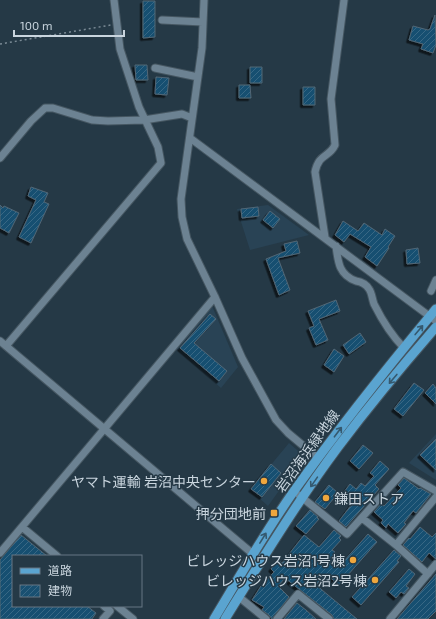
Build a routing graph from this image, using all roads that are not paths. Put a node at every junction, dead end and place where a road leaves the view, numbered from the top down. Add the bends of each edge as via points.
1 (114, 0) edge
2 (204, 0) edge
3 (344, 0) edge
4 (162, 20) dead end
5 (203, 22) junction
6 (155, 68) dead end
7 (198, 77) junction
8 (192, 118) junction
9 (144, 120) junction
10 (190, 138) junction
11 (0, 158) edge
12 (324, 237) junction
13 (336, 246) junction
14 (436, 280) edge
15 (431, 291) dead end
16 (215, 297) junction
17 (436, 309) edge
18 (433, 319) edge
19 (436, 327) edge
20 (3, 343) edge
21 (404, 348) junction
22 (104, 428) junction
23 (318, 458) junction
24 (294, 491) junction
25 (436, 491) edge
26 (436, 497) edge
27 (302, 498) junction
28 (362, 518) junction
29 (22, 527) junction
30 (396, 546) junction
31 (0, 553) edge
32 (253, 554) junction
33 (56, 555) edge
34 (436, 564) edge
35 (428, 574) junction
36 (239, 597) junction
37 (105, 607) edge
38 (118, 607) edge
39 (103, 619) edge
40 (133, 619) edge
41 (214, 619) edge
42 (225, 619) edge
43 (266, 619) edge
44 (277, 619) edge
45 (328, 619) edge
46 (390, 619) edge

1 - 9 street via 120,49
2 - 5 street
3 - 12 street via 332,99 335,145 332,151 317,162 315,172
4 - 5 street
5 - 7 street
6 - 7 street
7 - 8 street
8 - 9 street via 182,114
8 - 10 street
9 - 11 street via 92,120 45,108
9 - 20 street via 158,147 161,163
10 - 12 street
10 - 16 street via 181,199 182,217 187,239
12 - 13 street
13 - 18 street
13 - 21 street via 338,263 342,271 347,277 365,284 370,290 374,304
14 - 15 street
16 - 22 street
16 - 23 street via 242,358 276,420
17 - 18 main road, 岩沼海浜緑地線
21 -> 18 main road, 岩沼海浜緑地線
19 -> 27 main road, 岩沼海浜緑地線 via 338,448
20 - 22 street
23 -> 21 main road, 岩沼海浜緑地線
22 - 29 street
22 - 32 street
23 - 24 main road, 岩沼海浜緑地線
24 - 27 street
32 -> 24 main road, 岩沼海浜緑地線
25 - 28 street via 402,472
26 - 30 street
27 - 28 street via 348,534
27 - 36 main road, 岩沼海浜緑地線
28 - 30 street
29 - 31 street
29 - 33 street
30 - 35 street
32 - 41 main road, 岩沼海浜緑地線
34 - 35 street
35 - 46 street
36 - 42 main road, 岩沼海浜緑地線
36 - 43 street
37 - 39 street via 110,611
38 - 40 street
44 - 45 street via 298,594

